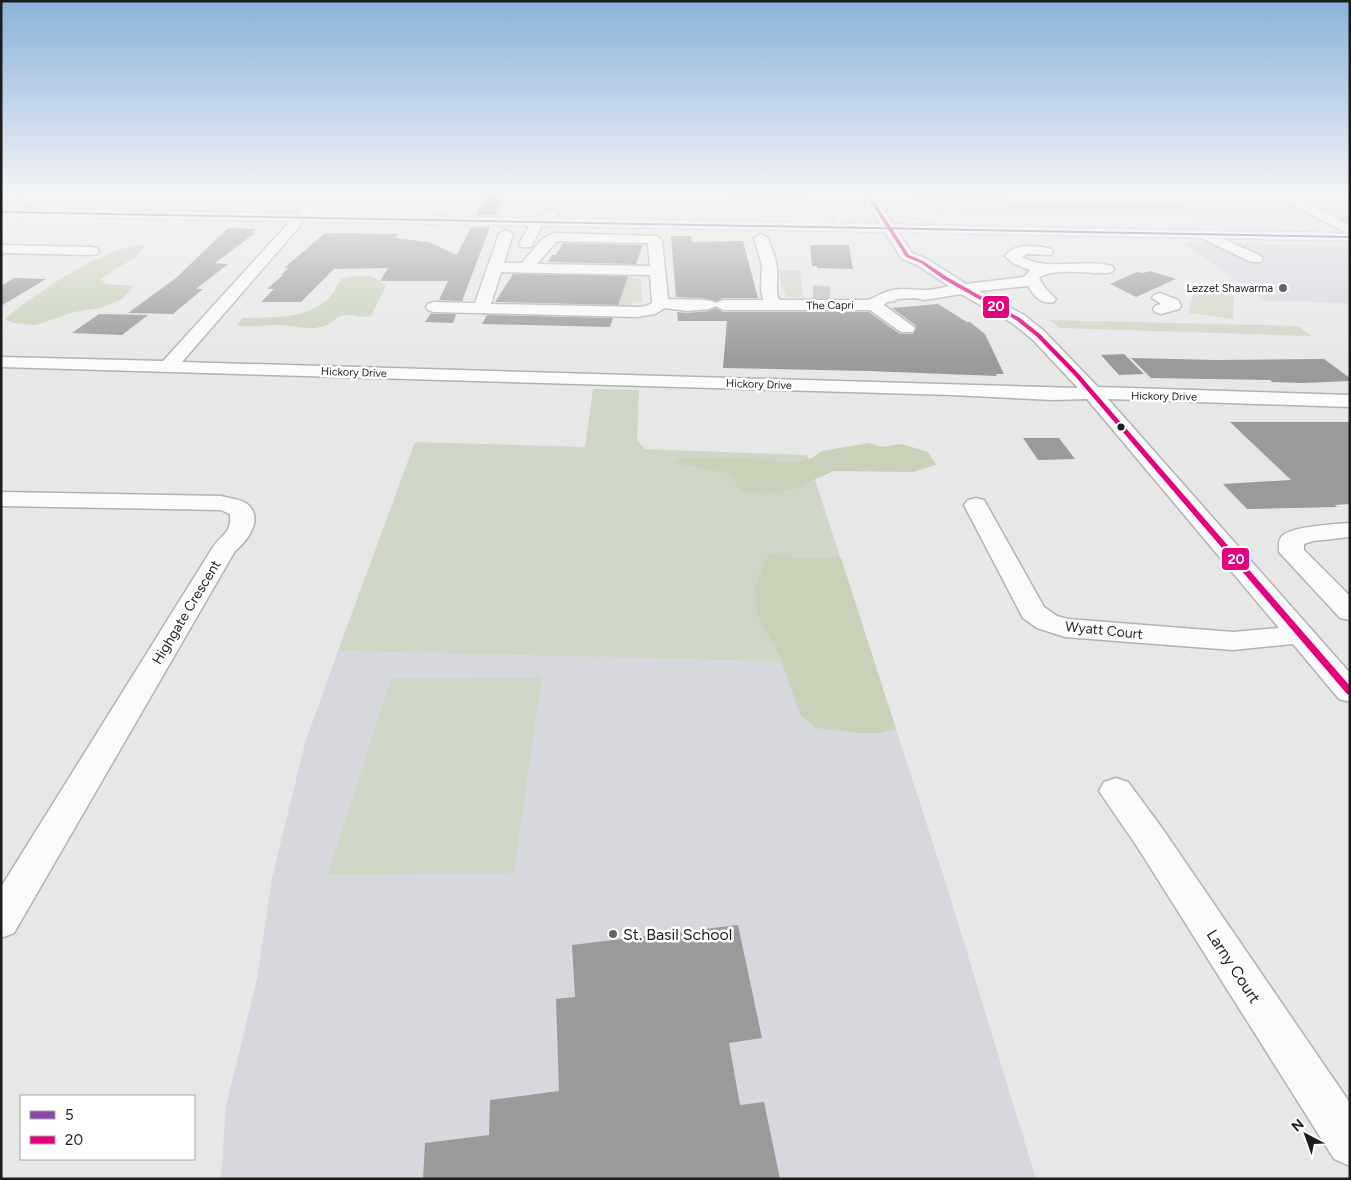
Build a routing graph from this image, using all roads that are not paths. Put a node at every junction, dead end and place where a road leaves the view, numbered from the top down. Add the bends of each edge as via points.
1 (26, 250) edge
2 (30, 250) edge
3 (272, 250) edge
4 (500, 250) edge
5 (540, 250) edge
6 (656, 250) edge
7 (765, 250) edge
8 (903, 250) edge
9 (910, 250) edge
10 (921, 250) edge
11 (1025, 250) edge
12 (1026, 250) edge
13 (1237, 250) edge
14 (92, 251) dead end
15 (1046, 252) dead end
16 (1256, 259) dead end
17 (1, 266) edge
18 (494, 267) junction
19 (526, 268) junction
20 (1107, 269) dead end
21 (658, 271) junction
22 (875, 283) dead end
23 (1040, 285) junction
24 (963, 288) junction
25 (834, 295) tunnel mouth
26 (884, 299) junction
27 (659, 305) junction
28 (776, 306) junction
29 (434, 307) dead end
30 (481, 308) junction
31 (907, 328) dead end
32 (1, 362) edge
33 (168, 366) junction
34 (1093, 393) junction
35 (1350, 401) edge
36 (1, 499) edge
37 (976, 505) dead end
38 (1350, 530) edge
39 (1350, 612) edge
40 (1300, 635) junction
41 (1350, 692) edge
42 (1116, 792) dead end
43 (1, 922) edge
44 (1350, 1142) edge

1 - 17 street
2 - 14 street
3 - 33 street
4 - 18 street
5 - 19 street
6 - 21 street
7 - 28 street via 770,267 767,290
8 - 9 street via 906,256
10 - 24 street via 928,268
11 - 23 street via 1012,256
12 - 15 street
13 - 16 street
18 - 19 street
18 - 30 street
19 - 21 street
20 - 23 street via 1054,268
21 - 27 street
22 - 26 street
23 - 24 street via 992,292
24 - 26 street, The Capri via 922,298
24 - 34 street via 1004,310 1038,335
25 - 26 street, The Capri via 874,295
26 - 28 street, The Capri
26 - 31 street
27 - 28 street, The Capri
27 - 30 street via 636,312
29 - 30 street
32 - 33 street, Hickory Drive
33 - 34 street, Hickory Drive
34 - 35 street, Hickory Drive
34 - 40 street
36 - 43 street, Highgate Crescent via 221,503 241,511 244,523 225,547
37 - 40 street, Wyatt Court via 1033,612 1047,622 1065,628 1234,641
38 - 39 street via 1310,534 1292,540 1291,552
40 - 41 street
42 - 44 street, Larny Court via 1150,838

